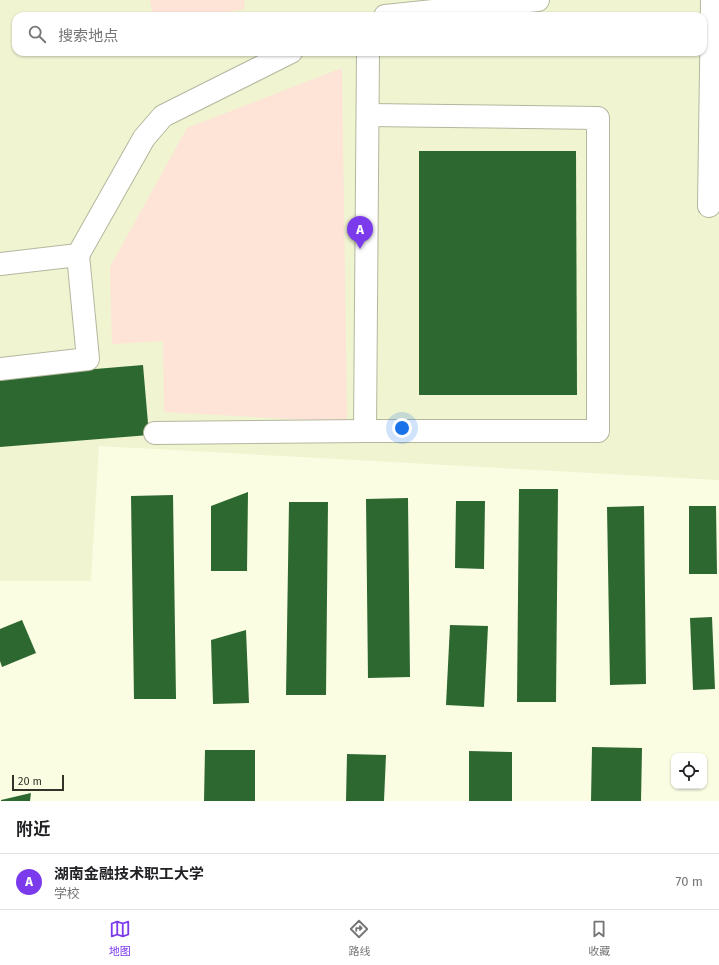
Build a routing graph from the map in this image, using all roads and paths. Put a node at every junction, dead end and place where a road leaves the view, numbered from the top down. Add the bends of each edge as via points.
1 (538, 0) edge
2 (712, 0) edge
3 (423, 12) edge
4 (283, 56) edge
5 (368, 56) edge
6 (368, 115) junction
7 (709, 206) dead end
8 (78, 255) junction
9 (0, 264) edge
10 (0, 369) edge
11 (365, 431) junction
12 (155, 433) dead end

1 - 3 lane
2 - 7 lane
4 - 8 lane via 163,116 144,138
5 - 6 lane
6 - 11 lane
6 - 11 lane via 598,118 598,431
8 - 9 lane
8 - 10 lane via 88,359
11 - 12 lane

